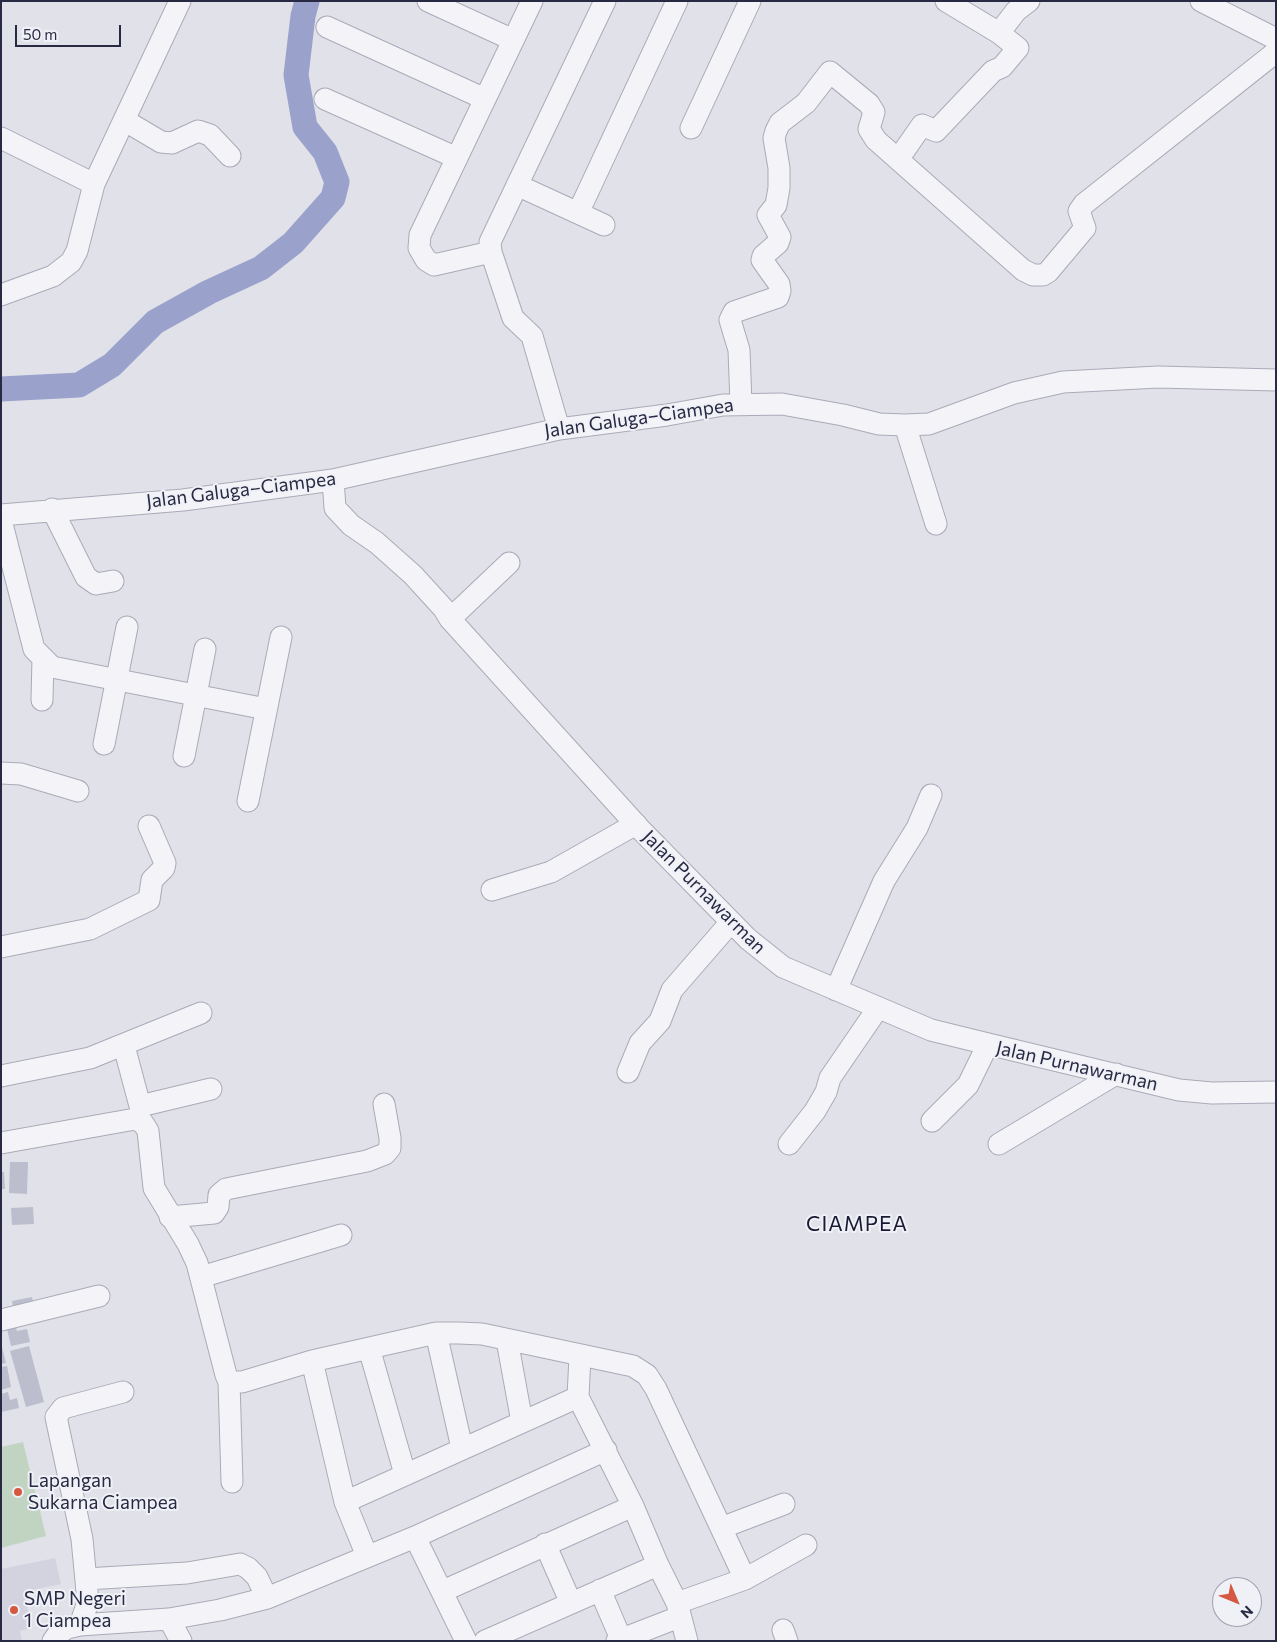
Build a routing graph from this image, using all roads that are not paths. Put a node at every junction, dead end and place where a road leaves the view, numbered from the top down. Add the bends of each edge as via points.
1 (180, 1) edge
2 (428, 1) edge
3 (532, 1) edge
4 (605, 1) edge
5 (677, 1) edge
6 (750, 1) edge
7 (946, 1) edge
8 (1029, 1) edge
9 (1201, 1) edge
10 (327, 27) dead end
11 (999, 33) junction
12 (1276, 39) edge
13 (513, 40) junction
14 (1276, 52) edge
15 (325, 99) dead end
16 (485, 99) junction
17 (124, 120) junction
18 (691, 128) dead end
19 (1, 138) edge
20 (230, 156) dead end
21 (457, 158) junction
22 (899, 158) junction
23 (94, 184) junction
24 (517, 185) junction
25 (578, 213) junction
26 (604, 225) dead end
27 (491, 252) junction
28 (1, 295) edge
29 (1276, 380) edge
30 (742, 404) junction
31 (905, 425) junction
32 (559, 428) junction
33 (333, 480) junction
34 (52, 510) junction
35 (1, 515) edge
36 (1, 520) edge
37 (936, 524) dead end
38 (509, 563) dead end
39 (113, 581) dead end
40 (450, 619) junction
41 (127, 627) dead end
42 (281, 638) dead end
43 (205, 649) dead end
44 (43, 658) junction
45 (118, 679) junction
46 (197, 695) junction
47 (42, 700) dead end
48 (266, 708) junction
49 (104, 744) dead end
50 (184, 756) dead end
51 (1, 773) edge
52 (78, 791) dead end
53 (931, 795) dead end
54 (248, 801) dead end
55 (636, 824) junction
56 (149, 826) dead end
57 (492, 890) dead end
58 (731, 922) junction
59 (1, 947) edge
60 (836, 990) junction
61 (878, 1008) junction
62 (201, 1013) dead end
63 (988, 1044) junction
64 (124, 1046) junction
65 (628, 1072) dead end
66 (1116, 1074) junction
67 (1, 1076) edge
68 (211, 1089) dead end
69 (1276, 1092) edge
70 (384, 1104) dead end
71 (932, 1121) dead end
72 (1, 1143) edge
73 (789, 1144) dead end
74 (999, 1144) dead end
75 (170, 1217) junction
76 (340, 1235) dead end
77 (201, 1278) junction
78 (99, 1296) dead end
79 (1, 1320) edge
80 (436, 1333) junction
81 (507, 1340) junction
82 (369, 1348) junction
83 (580, 1356) junction
84 (312, 1361) junction
85 (230, 1382) junction
86 (124, 1392) dead end
87 (578, 1397) junction
88 (522, 1422) junction
89 (462, 1448) junction
90 (606, 1450) junction
91 (405, 1474) junction
92 (232, 1482) dead end
93 (345, 1502) junction
94 (784, 1504) dead end
95 (633, 1506) junction
96 (721, 1528) junction
97 (415, 1537) junction
98 (545, 1544) junction
99 (806, 1545) dead end
100 (367, 1556) junction
101 (658, 1565) junction
102 (86, 1579) junction
103 (745, 1580) junction
104 (600, 1590) junction
105 (443, 1591) junction
106 (267, 1598) junction
107 (571, 1603) junction
108 (678, 1610) junction
109 (170, 1619) junction
110 (80, 1625) junction
111 (619, 1640) edge
112 (53, 1641) edge
113 (181, 1641) edge
114 (466, 1641) edge
115 (485, 1641) edge
116 (687, 1641) edge

1 - 17 street
2 - 13 street
3 - 13 street
4 - 24 street
5 - 25 street
6 - 18 street
7 - 11 street
8 - 11 street via 1016,11
9 - 12 street
10 - 16 street
11 - 22 street via 1018,48 936,131 922,125
13 - 16 street
14 - 22 street via 1084,204 1079,212 1085,228 1042,275 1023,270 919,180
15 - 21 street
16 - 21 street
17 - 20 street via 161,142 172,143 198,131 210,135
17 - 23 street
19 - 23 street
21 - 27 street via 420,235 419,248 426,260 434,265
22 - 30 street via 876,140 869,129 874,112 869,104 830,72 806,103 780,123 774,138 780,168 779,188 776,204 768,215 780,237 762,260 775,276 780,291 778,297 734,312 730,320 739,350
23 - 28 street via 77,251 71,262 53,276
24 - 25 street
24 - 27 street via 490,242
25 - 26 street
27 - 32 street via 513,318 532,336
29 - 31 street, Jalan Galuga–Ciampea via 1158,377 1063,382 1014,393 929,424
30 - 31 street, Jalan Galuga–Ciampea via 782,404 879,424
30 - 32 street, Jalan Galuga–Ciampea
31 - 37 street
32 - 33 street, Jalan Galuga–Ciampea
33 - 34 street, Jalan Galuga–Ciampea via 183,500
33 - 40 street, Jalan Purnawarman via 335,508 413,575
34 - 35 street, Jalan Galuga–Ciampea
34 - 39 street via 86,577 96,584
36 - 44 street via 34,649
38 - 40 street
40 - 55 street, Jalan Purnawarman
41 - 45 street
42 - 48 street
43 - 46 street
44 - 45 street via 52,667
44 - 47 street
45 - 46 street
45 - 49 street
46 - 48 street
46 - 50 street
48 - 54 street
51 - 52 street via 21,774
53 - 60 street via 917,828 884,881
55 - 57 street via 551,872
55 - 58 street, Jalan Purnawarman
56 - 59 street via 165,863 152,880 149,900 90,929
58 - 60 street, Jalan Purnawarman via 783,967
58 - 65 street via 672,990 660,1021 640,1044
60 - 61 street, Jalan Purnawarman
61 - 63 street, Jalan Purnawarman via 931,1030
61 - 73 street via 830,1078 815,1111
62 - 64 street
63 - 66 street, Jalan Purnawarman
63 - 71 street via 968,1085
64 - 67 street via 90,1058
64 - 68 street via 140,1106
66 - 69 street, Jalan Purnawarman via 1179,1090
66 - 74 street
70 - 75 street via 390,1148 385,1154 226,1189 219,1195 214,1212
72 - 75 street via 135,1119 143,1122 148,1131 154,1188
75 - 77 street via 188,1244
76 - 77 street
77 - 85 street
78 - 79 street
80 - 81 street via 482,1334
80 - 82 street
80 - 89 street
81 - 83 street
81 - 88 street
82 - 84 street
82 - 91 street
83 - 87 street
83 - 96 street via 634,1366 647,1375
84 - 85 street via 242,1382
84 - 93 street
85 - 92 street
86 - 102 street via 62,1408 56,1417 82,1539
87 - 88 street
87 - 90 street
88 - 89 street
89 - 91 street
90 - 95 street
90 - 97 street
91 - 93 street
93 - 100 street
94 - 96 street
95 - 98 street
95 - 101 street
96 - 103 street
97 - 100 street
97 - 105 street
98 - 105 street
98 - 107 street
99 - 103 street
100 - 106 street
101 - 104 street
101 - 108 street
102 - 106 street via 187,1573 240,1564 258,1577
102 - 110 street via 88,1602
103 - 108 street
104 - 107 street
104 - 111 street
105 - 114 street
106 - 109 street
107 - 115 street
108 - 111 street
108 - 116 street
109 - 110 street
109 - 113 street
110 - 112 street via 67,1628

